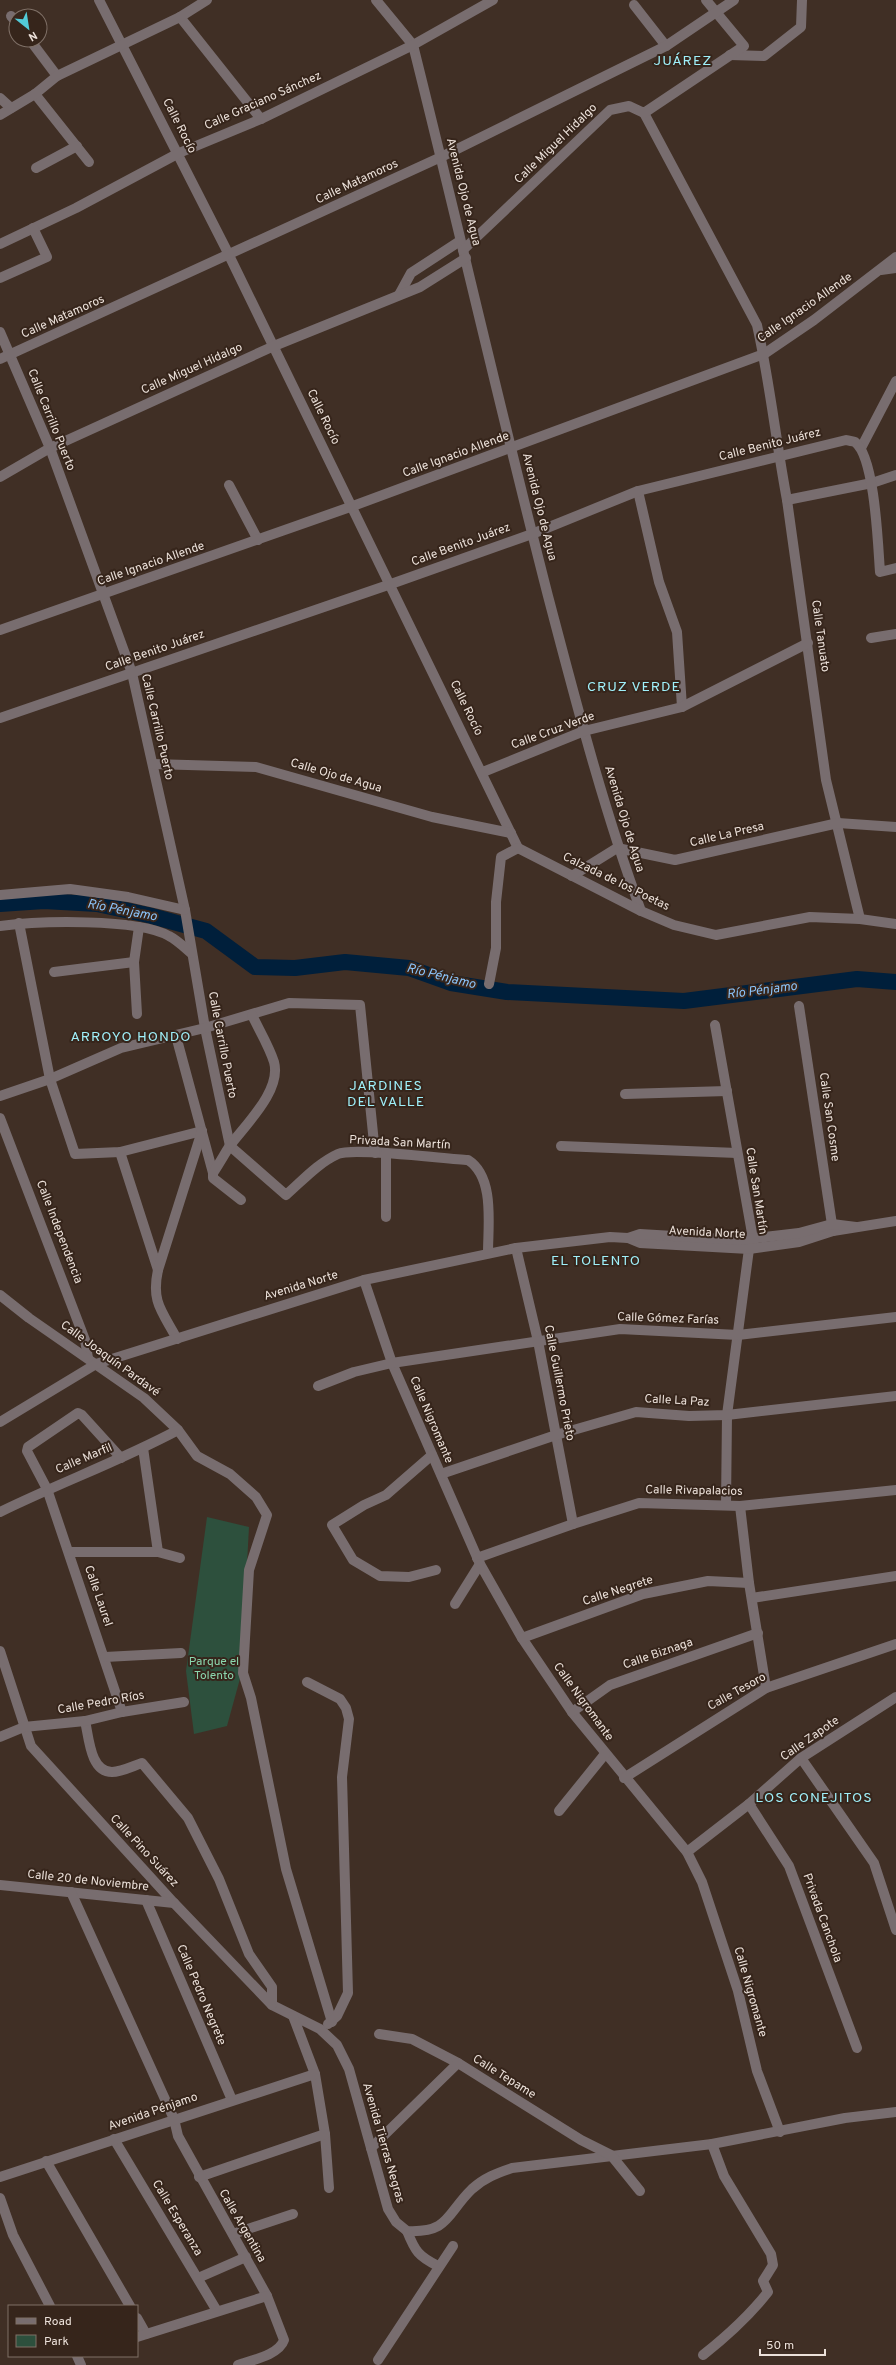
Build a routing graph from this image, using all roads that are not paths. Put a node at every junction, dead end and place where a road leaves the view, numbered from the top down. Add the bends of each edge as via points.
1 (99, 0) edge
2 (376, 0) edge
3 (493, 0) edge
4 (706, 0) edge
5 (734, 0) edge
6 (802, 0) edge
7 (203, 1) edge
8 (634, 5) dead end
9 (716, 12) junction
10 (180, 17) junction
11 (122, 44) junction
12 (413, 45) junction
13 (666, 46) junction
14 (36, 48) edge
15 (730, 55) junction
16 (57, 76) junction
17 (36, 94) junction
18 (0, 98) edge
19 (11, 108) junction
20 (644, 113) junction
21 (0, 115) edge
22 (261, 118) junction
23 (77, 146) junction
24 (179, 153) junction
25 (441, 157) junction
26 (89, 162) dead end
27 (36, 168) dead end
28 (33, 228) junction
29 (0, 244) edge
30 (463, 250) junction
31 (230, 256) junction
32 (896, 257) edge
33 (896, 268) edge
34 (882, 270) junction
35 (0, 278) edge
36 (399, 295) junction
37 (0, 332) edge
38 (274, 346) junction
39 (764, 354) junction
40 (10, 355) junction
41 (0, 359) edge
42 (896, 381) edge
43 (50, 448) junction
44 (860, 448) junction
45 (512, 449) junction
46 (778, 456) junction
47 (896, 475) edge
48 (0, 477) edge
49 (872, 483) junction
50 (229, 485) dead end
51 (638, 491) junction
52 (787, 500) junction
53 (353, 506) junction
54 (532, 534) junction
55 (258, 540) junction
56 (896, 568) edge
57 (391, 584) junction
58 (103, 595) junction
59 (0, 630) edge
60 (896, 634) edge
61 (871, 638) dead end
62 (808, 643) junction
63 (132, 673) junction
64 (682, 707) junction
65 (0, 718) edge
66 (584, 731) junction
67 (153, 764) junction
68 (483, 772) junction
69 (838, 823) junction
70 (896, 827) edge
71 (511, 833) junction
72 (518, 848) junction
73 (617, 848) junction
74 (572, 876) junction
75 (0, 895) edge
76 (185, 910) junction
77 (645, 913) junction
78 (860, 919) junction
79 (19, 923) junction
80 (896, 924) edge
81 (0, 926) edge
82 (139, 927) junction
83 (190, 948) junction
84 (134, 962) junction
85 (54, 972) dead end
86 (489, 984) dead end
87 (799, 1006) dead end
88 (137, 1014) dead end
89 (252, 1015) junction
90 (715, 1025) dead end
91 (205, 1028) junction
92 (176, 1036) junction
93 (50, 1079) junction
94 (727, 1091) junction
95 (625, 1094) dead end
96 (0, 1096) edge
97 (0, 1118) edge
98 (202, 1131) junction
99 (4, 1140) edge
100 (230, 1146) junction
101 (561, 1146) dead end
102 (120, 1152) junction
103 (375, 1153) junction
104 (737, 1153) junction
105 (386, 1154) junction
106 (213, 1176) junction
107 (241, 1200) dead end
108 (386, 1217) dead end
109 (896, 1221) edge
110 (832, 1228) junction
111 (751, 1244) junction
112 (516, 1248) junction
113 (488, 1253) junction
114 (158, 1270) junction
115 (364, 1280) junction
116 (0, 1295) edge
117 (896, 1318) edge
118 (738, 1335) junction
119 (177, 1339) junction
120 (538, 1341) junction
121 (92, 1361) junction
122 (392, 1363) junction
123 (318, 1386) dead end
124 (896, 1396) edge
125 (727, 1416) junction
126 (0, 1422) edge
127 (178, 1430) junction
128 (556, 1435) junction
129 (143, 1448) junction
130 (432, 1455) junction
131 (121, 1458) junction
132 (440, 1474) junction
133 (47, 1489) junction
134 (896, 1490) edge
135 (726, 1505) junction
136 (740, 1506) junction
137 (0, 1512) edge
138 (573, 1524) junction
139 (69, 1552) junction
140 (158, 1552) junction
141 (180, 1558) dead end
142 (478, 1561) junction
143 (436, 1570) dead end
144 (896, 1576) edge
145 (749, 1583) junction
146 (752, 1598) junction
147 (455, 1604) dead end
148 (758, 1633) junction
149 (522, 1638) junction
150 (896, 1644) edge
151 (0, 1651) edge
152 (180, 1653) dead end
153 (105, 1657) junction
154 (307, 1682) dead end
155 (766, 1688) junction
156 (896, 1697) edge
157 (184, 1702) dead end
158 (122, 1712) junction
159 (572, 1712) junction
160 (85, 1721) junction
161 (24, 1727) junction
162 (0, 1737) edge
163 (605, 1754) junction
164 (801, 1758) junction
165 (624, 1778) junction
166 (749, 1804) junction
167 (559, 1811) dead end
168 (687, 1852) junction
169 (0, 1885) edge
170 (71, 1892) junction
171 (146, 1900) junction
172 (174, 1903) junction
173 (895, 1927) edge
174 (272, 2005) junction
175 (293, 2016) junction
176 (332, 2022) junction
177 (320, 2029) junction
178 (379, 2034) dead end
179 (857, 2048) dead end
180 (458, 2063) junction
181 (314, 2074) junction
182 (232, 2100) junction
183 (896, 2112) edge
184 (174, 2119) junction
185 (780, 2132) junction
186 (325, 2134) junction
187 (114, 2139) junction
188 (712, 2144) junction
189 (371, 2148) junction
190 (611, 2155) junction
191 (46, 2161) junction
192 (0, 2177) edge
193 (199, 2177) junction
194 (329, 2188) dead end
195 (640, 2191) dead end
196 (0, 2198) edge
197 (293, 2214) dead end
198 (407, 2231) junction
199 (232, 2234) junction
200 (453, 2246) dead end
201 (246, 2257) junction
202 (438, 2266) junction
203 (198, 2278) junction
204 (267, 2296) junction
205 (49, 2305) edge
206 (129, 2305) edge
207 (217, 2311) junction
208 (138, 2322) edge
209 (142, 2336) edge
210 (703, 2355) dead end
211 (378, 2360) dead end
212 (238, 2365) edge

1 - 11 street, Calle Rocío
2 - 12 street, Avenida Ojo de Agua
3 - 12 street, Calle Graciano Sánchez
4 - 9 street
5 - 9 street
6 - 15 street via 801,27 764,56
7 - 10 street
8 - 13 street
9 - 13 street, Calle Matamoros
9 - 15 street via 744,46
10 - 11 street
10 - 22 street
11 - 16 street
11 - 24 street, Calle Rocío
12 - 22 street, Calle Graciano Sánchez
12 - 25 street, Avenida Ojo de Agua
13 - 25 street, Calle Matamoros
14 - 16 street
15 - 20 street
16 - 17 street
17 - 19 street
17 - 23 street
18 - 19 street
19 - 21 street
20 - 30 street, Calle Miguel Hidalgo via 629,106 610,110
20 - 39 street, Calle Tanuato via 757,325
22 - 24 street, Calle Graciano Sánchez
23 - 26 street
23 - 27 street
24 - 28 street, Calle Graciano Sánchez
24 - 31 street, Calle Rocío
25 - 30 street, Avenida Ojo de Agua
25 - 31 street, Calle Matamoros
28 - 29 street, Calle Graciano Sánchez
28 - 35 street via 47,257
30 - 36 street, Calle Miguel Hidalgo via 420,287
30 - 36 street, Calle Miguel Hidalgo via 410,274
30 - 45 street, Avenida Ojo de Agua
31 - 38 street, Calle Rocío
31 - 40 street, Calle Matamoros
32 - 34 street, Calle Ignacio Allende
33 - 34 street
34 - 39 street, Calle Ignacio Allende
36 - 38 street, Calle Miguel Hidalgo
37 - 40 street, Calle Carrillo Puerto
38 - 43 street, Calle Miguel Hidalgo
38 - 53 street, Calle Rocío
39 - 45 street, Calle Ignacio Allende
39 - 46 street, Calle Tanuato
40 - 41 street, Calle Matamoros
40 - 43 street, Calle Carrillo Puerto
42 - 44 street
43 - 48 street, Calle Miguel Hidalgo
43 - 58 street, Calle Carrillo Puerto
44 - 46 street, Calle Benito Juárez via 854,442 846,440
44 - 49 street
45 - 53 street, Calle Ignacio Allende
45 - 54 street, Avenida Ojo de Agua
46 - 51 street, Calle Benito Juárez
46 - 52 street, Calle Tanuato
47 - 49 street
49 - 52 street
49 - 56 street via 880,572
50 - 55 street
51 - 54 street, Calle Benito Juárez
51 - 64 street via 659,582 677,632
52 - 62 street, Calle Tanuato
53 - 55 street, Calle Ignacio Allende
53 - 57 street, Calle Rocío
54 - 57 street, Calle Benito Juárez
54 - 66 street, Avenida Ojo de Agua
55 - 58 street, Calle Ignacio Allende
57 - 63 street, Calle Benito Juárez
57 - 68 street, Calle Rocío
58 - 59 street, Calle Ignacio Allende
58 - 63 street, Calle Carrillo Puerto
60 - 61 street
62 - 64 street, Calle Cruz Verde
62 - 69 street, Calle Tanuato via 826,780
63 - 65 street, Calle Benito Juárez
63 - 67 street, Calle Carrillo Puerto
64 - 66 street, Calle Cruz Verde
66 - 68 street, Calle Cruz Verde
66 - 73 street, Avenida Ojo de Agua
67 - 71 street, Calle Ojo de Agua via 256,767 432,818
67 - 76 street, Calle Carrillo Puerto
68 - 71 street, Calle Rocío
69 - 70 street, Calle La Presa
69 - 73 street, Calle La Presa via 676,860
69 - 78 street, Calle Tanuato
71 - 72 street, Calle Rocío
72 - 74 street, Calzada de los Poetas
72 - 86 street via 501,857 496,902 496,948
73 - 74 street
73 - 77 street, Avenida Ojo de Agua
74 - 77 street, Calzada de los Poetas
75 - 76 street via 70,889 128,897
76 - 83 street, Calle Carrillo Puerto
77 - 78 street, Calzada de los Poetas via 716,935 810,917
78 - 80 street, Calzada de los Poetas
79 - 81 street
79 - 82 street via 116,923
79 - 93 street
82 - 83 street via 168,935
82 - 84 street
83 - 91 street, Calle Carrillo Puerto
84 - 85 street
84 - 88 street
87 - 110 street, Calle San Cosme
89 - 91 street
89 - 100 street via 274,1063 274,1076 256,1115
89 - 103 street via 289,1003 360,1005
90 - 94 street, Calle San Martín
91 - 92 street
91 - 100 street, Calle Carrillo Puerto
92 - 93 street via 121,1048
92 - 98 street
93 - 96 street
93 - 102 street via 75,1154
94 - 95 street
94 - 104 street, Calle San Martín
97 - 99 street, Calle Independencia
98 - 102 street
98 - 106 street
98 - 114 street
99 - 121 street, Calle Independencia
100 - 103 street, Privada San Martín via 286,1196 321,1164 339,1153
100 - 106 street
101 - 104 street
102 - 114 street
103 - 105 street, Privada San Martín
104 - 111 street, Calle San Martín
105 - 108 street
105 - 113 street, Privada San Martín via 468,1160 478,1166 487,1191
106 - 107 street
109 - 110 street, Avenida Norte
110 - 111 street, Avenida Norte via 799,1242
111 - 112 street, Avenida Norte via 640,1243 628,1238 610,1237
111 - 118 street, Calle San Martín
112 - 113 street, Avenida Norte
112 - 120 street, Calle Guillermo Prieto
113 - 115 street, Avenida Norte
114 - 119 street via 154,1286 156,1300
115 - 119 street, Avenida Norte
115 - 122 street, Calle Nigromante
116 - 121 street, Calle Joaquín Pardavé
117 - 118 street, Calle Gómez Farías
118 - 120 street, Calle Gómez Farías via 620,1329
118 - 125 street, Calle San Martín
119 - 121 street, Avenida Norte
120 - 122 street, Calle Gómez Farías
120 - 128 street, Calle Guillermo Prieto
121 - 126 street, Avenida Norte
121 - 127 street, Calle Joaquín Pardavé via 144,1398
122 - 123 street, Calle Gómez Farías via 354,1372
122 - 130 street, Calle Nigromante
124 - 125 street, Calle La Paz
125 - 128 street, Calle La Paz via 636,1412
125 - 135 street, Calle San Martín
127 - 129 street, Calle Marfil
127 - 176 street, Calle Joaquín Pardavé via 198,1456 230,1474 256,1497 267,1515 249,1570 243,1673 251,1698 286,1869
128 - 132 street, Calle La Paz
128 - 138 street, Calle Guillermo Prieto
129 - 131 street, Calle Marfil
129 - 140 street
130 - 132 street, Calle Nigromante
130 - 143 street via 386,1495 332,1525 353,1560 380,1576 409,1577
131 - 133 street, Calle Marfil
131 - 133 street, Calle Laurel via 82,1415 72,1415 28,1447 27,1451
132 - 142 street, Calle Nigromante
133 - 137 street, Calle Marfil
133 - 139 street, Calle Laurel
134 - 136 street, Calle Rivapalacios
135 - 136 street, Calle Rivapalacios
135 - 138 street, Calle Rivapalacios via 639,1503
136 - 145 street
138 - 142 street, Calle Rivapalacios
139 - 140 street
139 - 153 street, Calle Laurel
140 - 141 street
142 - 147 street
142 - 149 street, Calle Nigromante
144 - 146 street
145 - 146 street
145 - 149 street, Calle Negrete via 708,1581 643,1594
146 - 148 street
148 - 155 street
148 - 159 street, Calle Biznaga via 610,1685
149 - 159 street, Calle Nigromante
150 - 155 street, Calle Tesoro
151 - 161 street, Calle Pino Suárez
152 - 153 street
153 - 158 street, Calle Laurel
154 - 176 street via 340,1699 346,1708 348,1719 342,1777 348,1993
155 - 165 street, Calle Tesoro
156 - 164 street, Calle Zapote
157 - 158 street, Calle Pedro Ríos
158 - 160 street, Calle Pedro Ríos
159 - 163 street, Calle Nigromante
160 - 161 street, Calle Pedro Ríos
160 - 174 street via 95,1763 104,1771 113,1773 142,1763 188,1818 219,1880 249,1954 272,1987
161 - 162 street, Calle Pedro Ríos
161 - 172 street, Calle Pino Suárez via 31,1746
163 - 165 street, Calle Nigromante
163 - 167 street
164 - 166 street, Calle Zapote
164 - 173 street via 874,1862
165 - 168 street, Calle Nigromante
166 - 168 street, Calle Zapote
166 - 179 street, Privada Canchola via 789,1866
168 - 185 street, Calle Nigromante via 702,1882 738,1991 757,2070
169 - 170 street, Calle 20 de Noviembre
170 - 171 street, Calle 20 de Noviembre
170 - 184 street, Calle Argentina
171 - 172 street, Calle 20 de Noviembre
171 - 182 street, Calle Pedro Negrete
172 - 174 street, Calle Pino Suárez
174 - 175 street, Calle Pino Suárez
175 - 177 street, Calle Pino Suárez
175 - 181 street
176 - 177 street
177 - 189 street, Avenida Tierras Negras via 337,2045 349,2069
178 - 180 street, Calle Tepame via 412,2039
180 - 189 street
180 - 190 street, Calle Tepame via 581,2140
181 - 182 street, Avenida Pénjamo
181 - 186 street
182 - 184 street, Avenida Pénjamo
183 - 185 street via 845,2118
184 - 187 street, Avenida Pénjamo
184 - 193 street, Calle Argentina via 178,2136
185 - 188 street
186 - 193 street
186 - 194 street
187 - 191 street, Avenida Pénjamo
187 - 203 street, Calle Esperanza
188 - 190 street
188 - 210 street via 724,2176 771,2254 773,2265 763,2281 768,2292 754,2309
189 - 198 street, Avenida Tierras Negras via 388,2209 396,2222
190 - 195 street
190 - 198 street via 512,2168 490,2175 471,2190 446,2221 437,2228
191 - 192 street, Avenida Pénjamo
191 - 206 street
193 - 199 street, Calle Argentina
196 - 205 street via 13,2235
197 - 199 street
198 - 202 street via 415,2250
199 - 201 street, Calle Argentina
200 - 202 street
201 - 203 street
201 - 204 street, Calle Argentina
202 - 211 street
203 - 207 street, Calle Esperanza
204 - 207 street
204 - 212 street, Calle Argentina via 284,2340 282,2347
207 - 209 street
208 - 209 street

